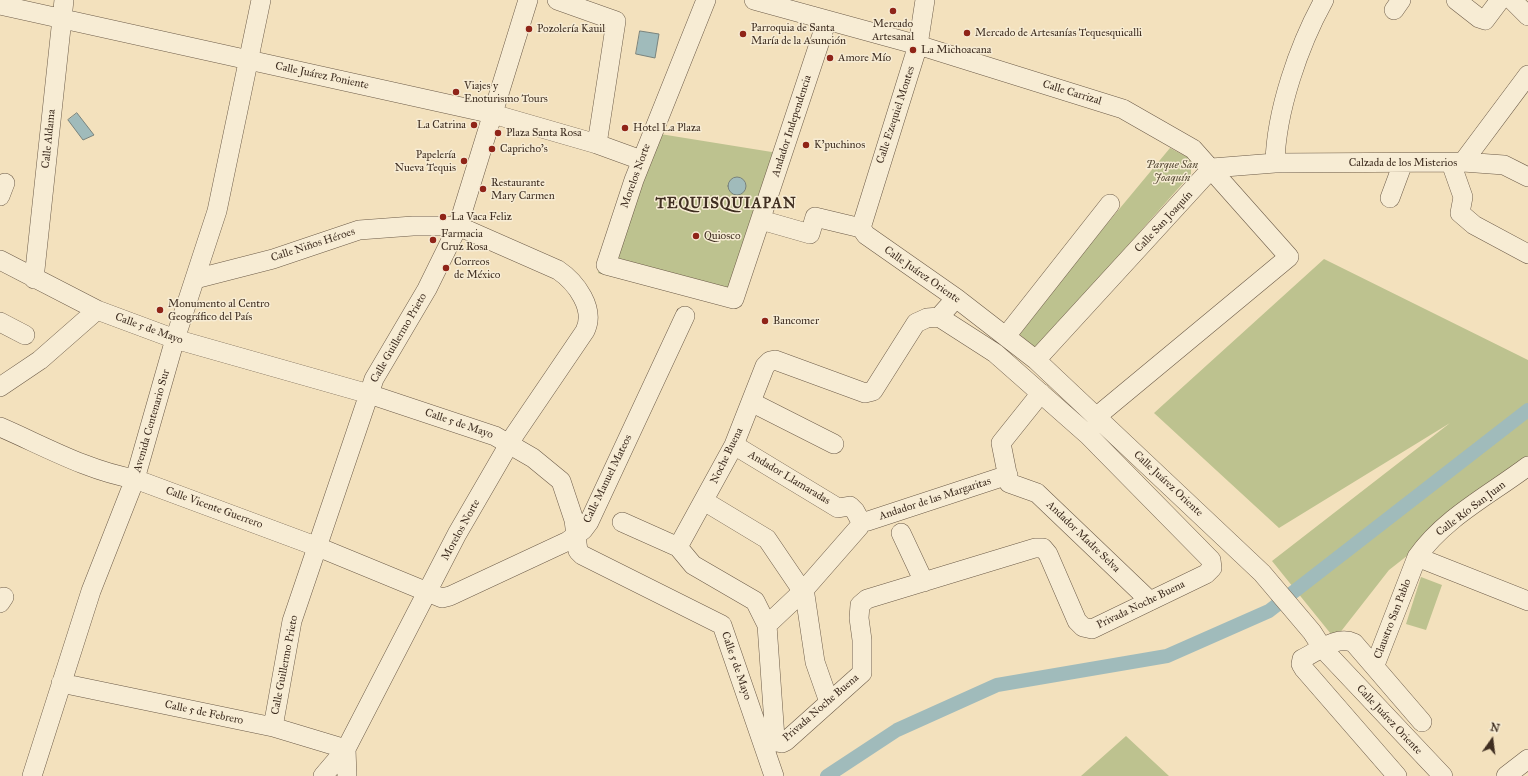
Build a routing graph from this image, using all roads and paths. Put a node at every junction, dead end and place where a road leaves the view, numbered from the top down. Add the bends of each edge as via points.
1 (64, 0) edge
2 (261, 0) edge
3 (528, 0) edge
4 (557, 0) edge
5 (706, 0) edge
6 (754, 0) edge
7 (925, 0) edge
8 (1324, 0) edge
9 (1456, 0) edge
10 (1500, 0) edge
11 (1512, 0) edge
12 (0, 5) edge
13 (1528, 16) edge
14 (62, 19) junction
15 (827, 20) junction
16 (918, 45) junction
17 (250, 61) junction
18 (1528, 75) edge
19 (493, 114) junction
20 (597, 144) junction
21 (641, 160) junction
22 (1457, 162) junction
23 (1276, 163) junction
24 (1403, 163) junction
25 (1212, 168) junction
26 (1528, 177) edge
27 (1390, 198) dead end
28 (1110, 204) dead end
29 (761, 220) junction
30 (458, 226) junction
31 (861, 228) junction
32 (1528, 254) edge
33 (0, 260) edge
34 (34, 279) junction
35 (195, 279) junction
36 (581, 294) joint
37 (956, 298) junction
38 (734, 299) joint
39 (97, 310) junction
40 (685, 316) dead end
41 (939, 317) junction
42 (0, 322) edge
43 (25, 335) dead end
44 (1006, 336) junction
45 (175, 339) junction
46 (1036, 360) junction
47 (0, 387) edge
48 (1041, 393) junction
49 (369, 394) junction
50 (751, 402) junction
51 (1096, 417) junction
52 (0, 427) edge
53 (509, 444) junction
54 (834, 444) dead end
55 (734, 445) junction
56 (1528, 466) edge
57 (135, 479) junction
58 (1009, 479) junction
59 (704, 501) junction
60 (622, 522) dead end
61 (861, 522) junction
62 (900, 533) dead end
63 (575, 536) junction
64 (318, 547) junction
65 (678, 547) junction
66 (1417, 557) junction
67 (924, 582) junction
68 (803, 591) junction
69 (427, 592) junction
70 (1150, 601) junction
71 (1528, 601) edge
72 (767, 625) junction
73 (1323, 649) junction
74 (1375, 665) junction
75 (61, 683) junction
76 (829, 702) junction
77 (1422, 722) dead end
78 (273, 727) junction
79 (346, 749) junction
80 (1528, 759) edge
81 (32, 776) edge
82 (323, 776) edge
83 (347, 776) edge
84 (774, 776) edge
85 (1397, 776) edge
86 (1443, 776) edge
87 (1506, 776) edge

1 - 14 street, Calle Aldama
2 - 17 street, Avenida Centenario Sur
3 - 19 street, Calle Guillermo Prieto
4 - 20 street via 616,22
5 - 21 street, Morelos Norte
6 - 15 street, Calle Carrizal
7 - 16 street, Calle Ezequiel Montes
8 - 23 street via 1309,26 1280,114
9 - 10 street via 1485,20
11 - 13 street
12 - 14 street, Calle Juárez Poniente
14 - 17 street, Calle Juárez Poniente
14 - 34 street, Calle Aldama
15 - 16 street, Calle Carrizal
15 - 29 street, Andador Independencia
16 - 25 street, Calle Carrizal via 1123,109 1193,149
16 - 31 street, Calle Ezequiel Montes
17 - 19 street, Calle Juárez Poniente
17 - 35 street, Avenida Centenario Sur via 217,211
18 - 22 street
19 - 20 street, Calle Juárez Poniente
19 - 30 street, Calle Guillermo Prieto
20 - 21 street, Calle Juárez Poniente
21 - 38 street, Morelos Norte via 606,265
22 - 24 street, Calzada de los Misterios
22 - 26 street, Calzada de los Misterios via 1504,165
22 - 32 street via 1464,198 1460,213 1474,225
23 - 24 street, Calzada de los Misterios
23 - 25 street
24 - 27 street
25 - 46 street, Calle San Joaquín
25 - 51 street, Calle Carrizal via 1289,257
28 - 44 street
29 - 31 street via 810,234 815,217
29 - 38 street, Andador Independencia
30 - 35 street, Calle Niños Héroes via 359,230 272,259
30 - 36 street, Calle Niños Héroes via 558,270 568,276
30 - 49 street, Calle Guillermo Prieto via 427,289 374,379
31 - 37 street, Calle Juárez Oriente via 866,235
33 - 34 street, Calle 5 de Mayo
34 - 39 street, Calle 5 de Mayo
35 - 45 street, Avenida Centenario Sur
36 - 53 street, Morelos Norte via 589,324
37 - 41 street
37 - 44 street, Calle Juárez Oriente
39 - 45 street, Calle 5 de Mayo
39 - 47 street via 40,360
40 - 63 street, Calle Manuel Mateos via 589,522
41 - 48 street, Privada Noche Buena via 995,353
41 - 50 street, Noche Buena via 916,323 873,391 865,393 775,360 765,366
42 - 43 street
44 - 46 street, Calle Juárez Oriente
45 - 49 street, Calle 5 de Mayo
45 - 57 street, Avenida Centenario Sur
46 - 51 street, Calle Juárez Oriente
48 - 58 street via 1001,443
48 - 70 street, Privada Noche Buena via 1088,435 1211,560 1212,568 1206,574
49 - 53 street, Calle 5 de Mayo via 495,436
49 - 64 street, Calle Guillermo Prieto
50 - 54 street
50 - 55 street, Noche Buena
51 - 73 street, Calle Juárez Oriente via 1262,573 1312,632
52 - 57 street, Calle Vicente Guerrero via 94,468
53 - 63 street, Calle 5 de Mayo via 533,458 561,481 574,520
53 - 69 street, Morelos Norte
55 - 59 street, Noche Buena
55 - 61 street, Andador Llamaradas via 838,508 850,506
56 - 66 street, Calle Río San Juan via 1456,518 1425,545
57 - 64 street, Calle Vicente Guerrero
57 - 75 street, Avenida Centenario Sur via 91,591
58 - 61 street, Andador de las Margaritas
58 - 70 street, Andador Madre Selva via 1037,493
59 - 65 street, Noche Buena
59 - 68 street via 767,539
60 - 65 street
61 - 68 street
62 - 67 street
63 - 69 street, Calle Manuel Mateos via 450,596 442,598
63 - 84 street, Calle 5 de Mayo via 578,551 582,554 722,625
64 - 69 street, Calle Vicente Guerrero
64 - 78 street, Calle Guillermo Prieto via 292,621
65 - 72 street via 692,565 755,601
66 - 71 street
66 - 74 street, Claustro San Pablo
67 - 70 street, Privada Noche Buena via 1035,548 1043,548 1077,621 1083,627 1092,629
67 - 76 street, Privada Noche Buena via 867,598 860,606 862,673
68 - 72 street
68 - 76 street via 816,662
69 - 79 street, Morelos Norte
72 - 76 street, Privada Noche Buena via 777,742 786,741
73 - 74 street, Claustro San Pablo via 1346,640 1354,643
73 - 85 street via 1302,659 1301,664
73 - 86 street, Calle Juárez Oriente
74 - 77 street
75 - 78 street, Calle 5 de Febrero
75 - 81 street, Avenida Centenario Sur
78 - 79 street, Calle 5 de Febrero
79 - 82 street
79 - 83 street, Morelos Norte
80 - 87 street

